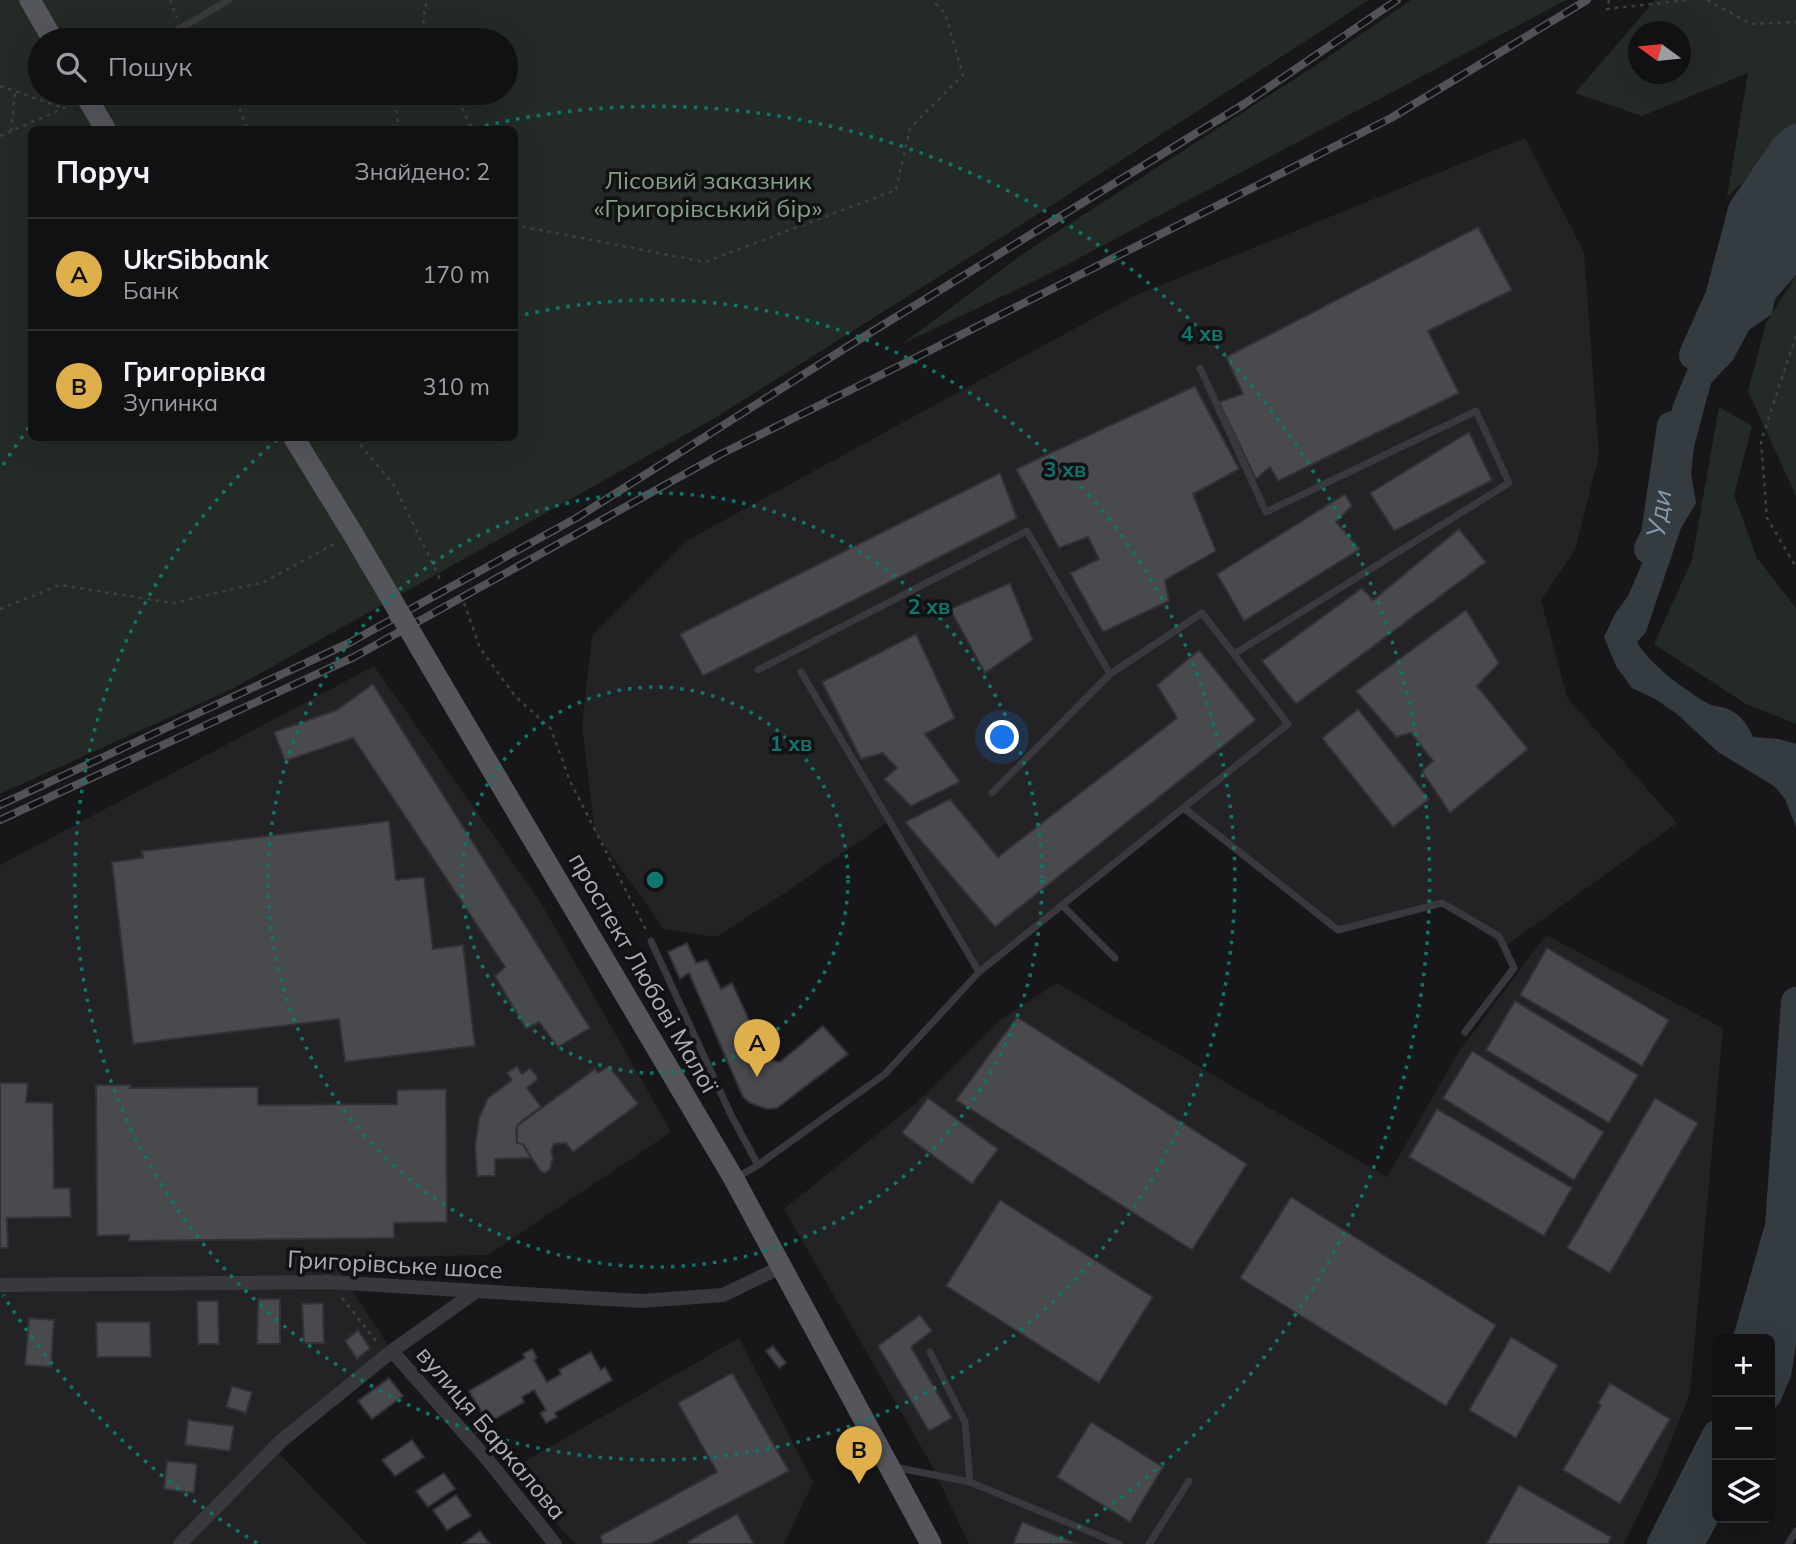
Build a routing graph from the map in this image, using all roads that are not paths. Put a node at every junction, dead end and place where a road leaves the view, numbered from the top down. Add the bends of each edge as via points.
1 (30, 0) edge
2 (229, 0) edge
3 (47, 28) edge
4 (181, 28) edge
5 (91, 105) edge
6 (104, 126) edge
7 (1200, 368) dead end
8 (296, 441) edge
9 (1234, 654) junction
10 (758, 670) dead end
11 (801, 672) dead end
12 (1110, 674) junction
13 (992, 793) dead end
14 (1184, 808) junction
15 (1062, 905) junction
16 (651, 941) road end
17 (1115, 958) dead end
18 (979, 972) junction
19 (1465, 1032) dead end
20 (758, 1165) junction
21 (734, 1179) junction
22 (781, 1267) junction
23 (0, 1285) edge
24 (475, 1292) junction
25 (392, 1351) junction
26 (930, 1352) dead end
27 (887, 1465) junction
28 (1189, 1481) dead end
29 (970, 1482) junction
30 (1796, 1531) edge
31 (180, 1544) edge
32 (555, 1544) edge
33 (930, 1544) edge
34 (1119, 1544) edge
35 (1149, 1544) edge
36 (1788, 1544) edge

1 - 3 main road
2 - 4 lane
5 - 6 main road
7 - 9 lane via 1266,512 1476,411 1509,483
8 - 21 main road, проспект Любові Малої, bridge
9 - 12 lane via 1202,612
9 - 14 lane via 1288,724
10 - 12 lane via 1027,531
11 - 18 lane
12 - 13 lane
14 - 15 lane
14 - 19 lane via 1338,930 1442,902 1499,936 1514,968
15 - 17 lane
15 - 18 lane
16 - 20 lane
18 - 20 lane via 885,1074
20 - 21 lane
21 - 22 main road, проспект Любові Малої
22 - 24 street, Григорівське шосе via 723,1295 641,1300
22 - 27 main road, проспект Любові Малої
23 - 24 street, Григорівське шосе via 329,1282
24 - 25 street
25 - 31 street via 281,1441
25 - 32 street, вулиця Баркалова
26 - 29 lane via 965,1422
27 - 29 lane
27 - 33 main road, проспект Любові Малої
28 - 35 lane
29 - 34 lane
30 - 36 lane

